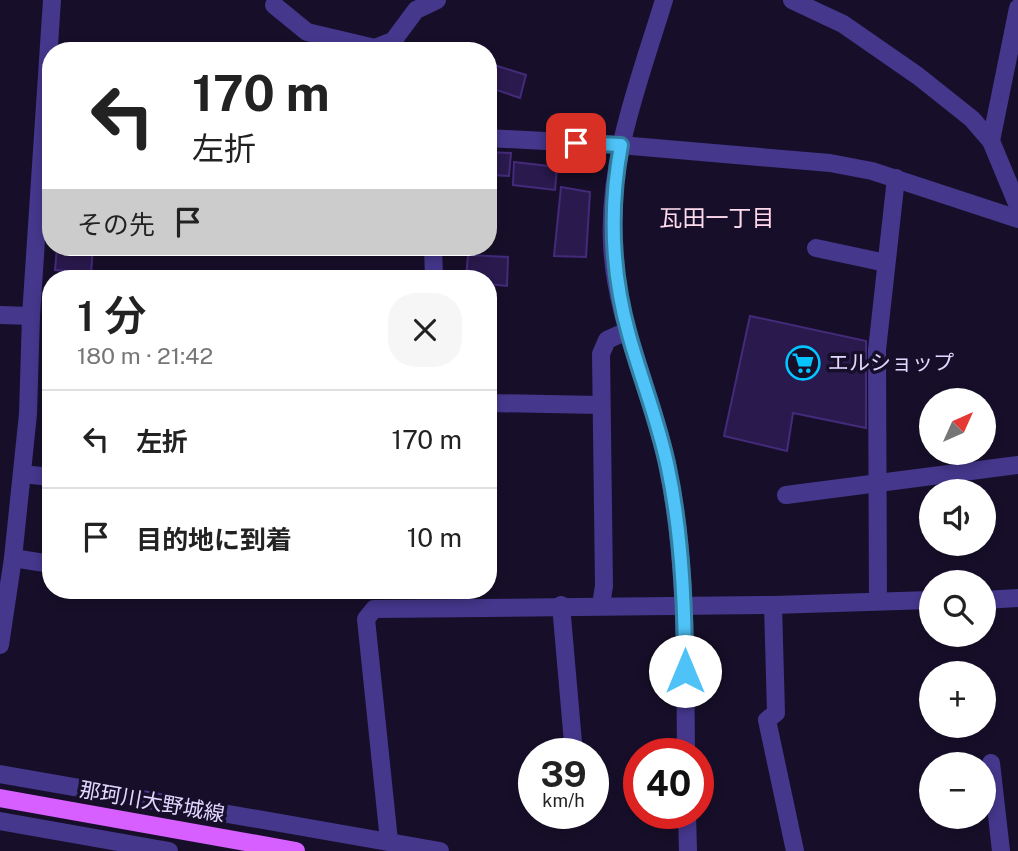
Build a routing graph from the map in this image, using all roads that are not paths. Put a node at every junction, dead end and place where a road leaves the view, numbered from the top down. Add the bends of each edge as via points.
1 (52, 0) edge
2 (437, 0) edge
3 (664, 0) edge
4 (792, 0) edge
5 (835, 0) edge
6 (274, 5) dead end
7 (1018, 8) edge
8 (834, 20) junction
9 (50, 42) edge
10 (350, 42) edge
11 (391, 42) edge
12 (1013, 53) edge
13 (497, 138) edge
14 (991, 141) junction
15 (621, 145) junction
16 (42, 164) edge
17 (896, 178) junction
18 (1018, 205) edge
19 (1018, 219) edge
20 (817, 248) dead end
21 (886, 263) junction
22 (0, 315) edge
23 (31, 316) junction
24 (627, 331) junction
25 (497, 403) edge
26 (601, 405) junction
27 (1018, 464) edge
28 (22, 474) junction
29 (42, 476) edge
30 (877, 484) junction
31 (786, 495) dead end
32 (13, 558) junction
33 (42, 563) edge
34 (1018, 598) edge
35 (434, 599) edge
36 (457, 599) edge
37 (996, 599) edge
38 (919, 600) edge
39 (878, 601) junction
40 (561, 605) junction
41 (601, 605) junction
42 (685, 605) junction
43 (773, 605) junction
44 (0, 645) edge
45 (573, 738) edge
46 (686, 738) edge
47 (0, 774) edge
48 (0, 798) edge
49 (996, 816) edge
50 (0, 821) edge
51 (687, 829) edge
52 (389, 841) junction
53 (169, 851) edge
54 (296, 851) edge
55 (440, 851) edge
56 (688, 851) edge
57 (795, 851) edge
58 (1000, 851) edge

1 - 9 street
2 - 11 street via 416,10
3 - 15 street
4 - 8 street
5 - 8 street
6 - 10 street via 307,32
7 - 12 street
8 - 14 street via 918,76 972,119
12 - 14 street
13 - 15 street
14 - 18 street
15 - 17 street via 830,163
15 - 24 street via 613,192 612,244
16 - 23 street
17 - 19 street
17 - 21 street
20 - 21 street
21 - 30 street via 877,350
22 - 23 street
23 - 28 street
24 - 26 street via 607,340 601,354
24 - 42 street via 668,468
25 - 26 street
26 - 41 street
27 - 30 street
28 - 29 street
28 - 32 street
30 - 31 street
30 - 39 street
32 - 33 street
32 - 44 street
34 - 37 street
35 - 52 street via 374,609 366,619
36 - 40 street
38 - 39 street
39 - 43 street
40 - 41 street
40 - 45 street
41 - 42 street
42 - 43 street
42 - 46 street
43 - 57 street via 776,713 767,719
47 - 52 street
48 - 54 main road, 那珂川大野城線
49 - 58 street
50 - 53 street
51 - 56 street
52 - 55 street

